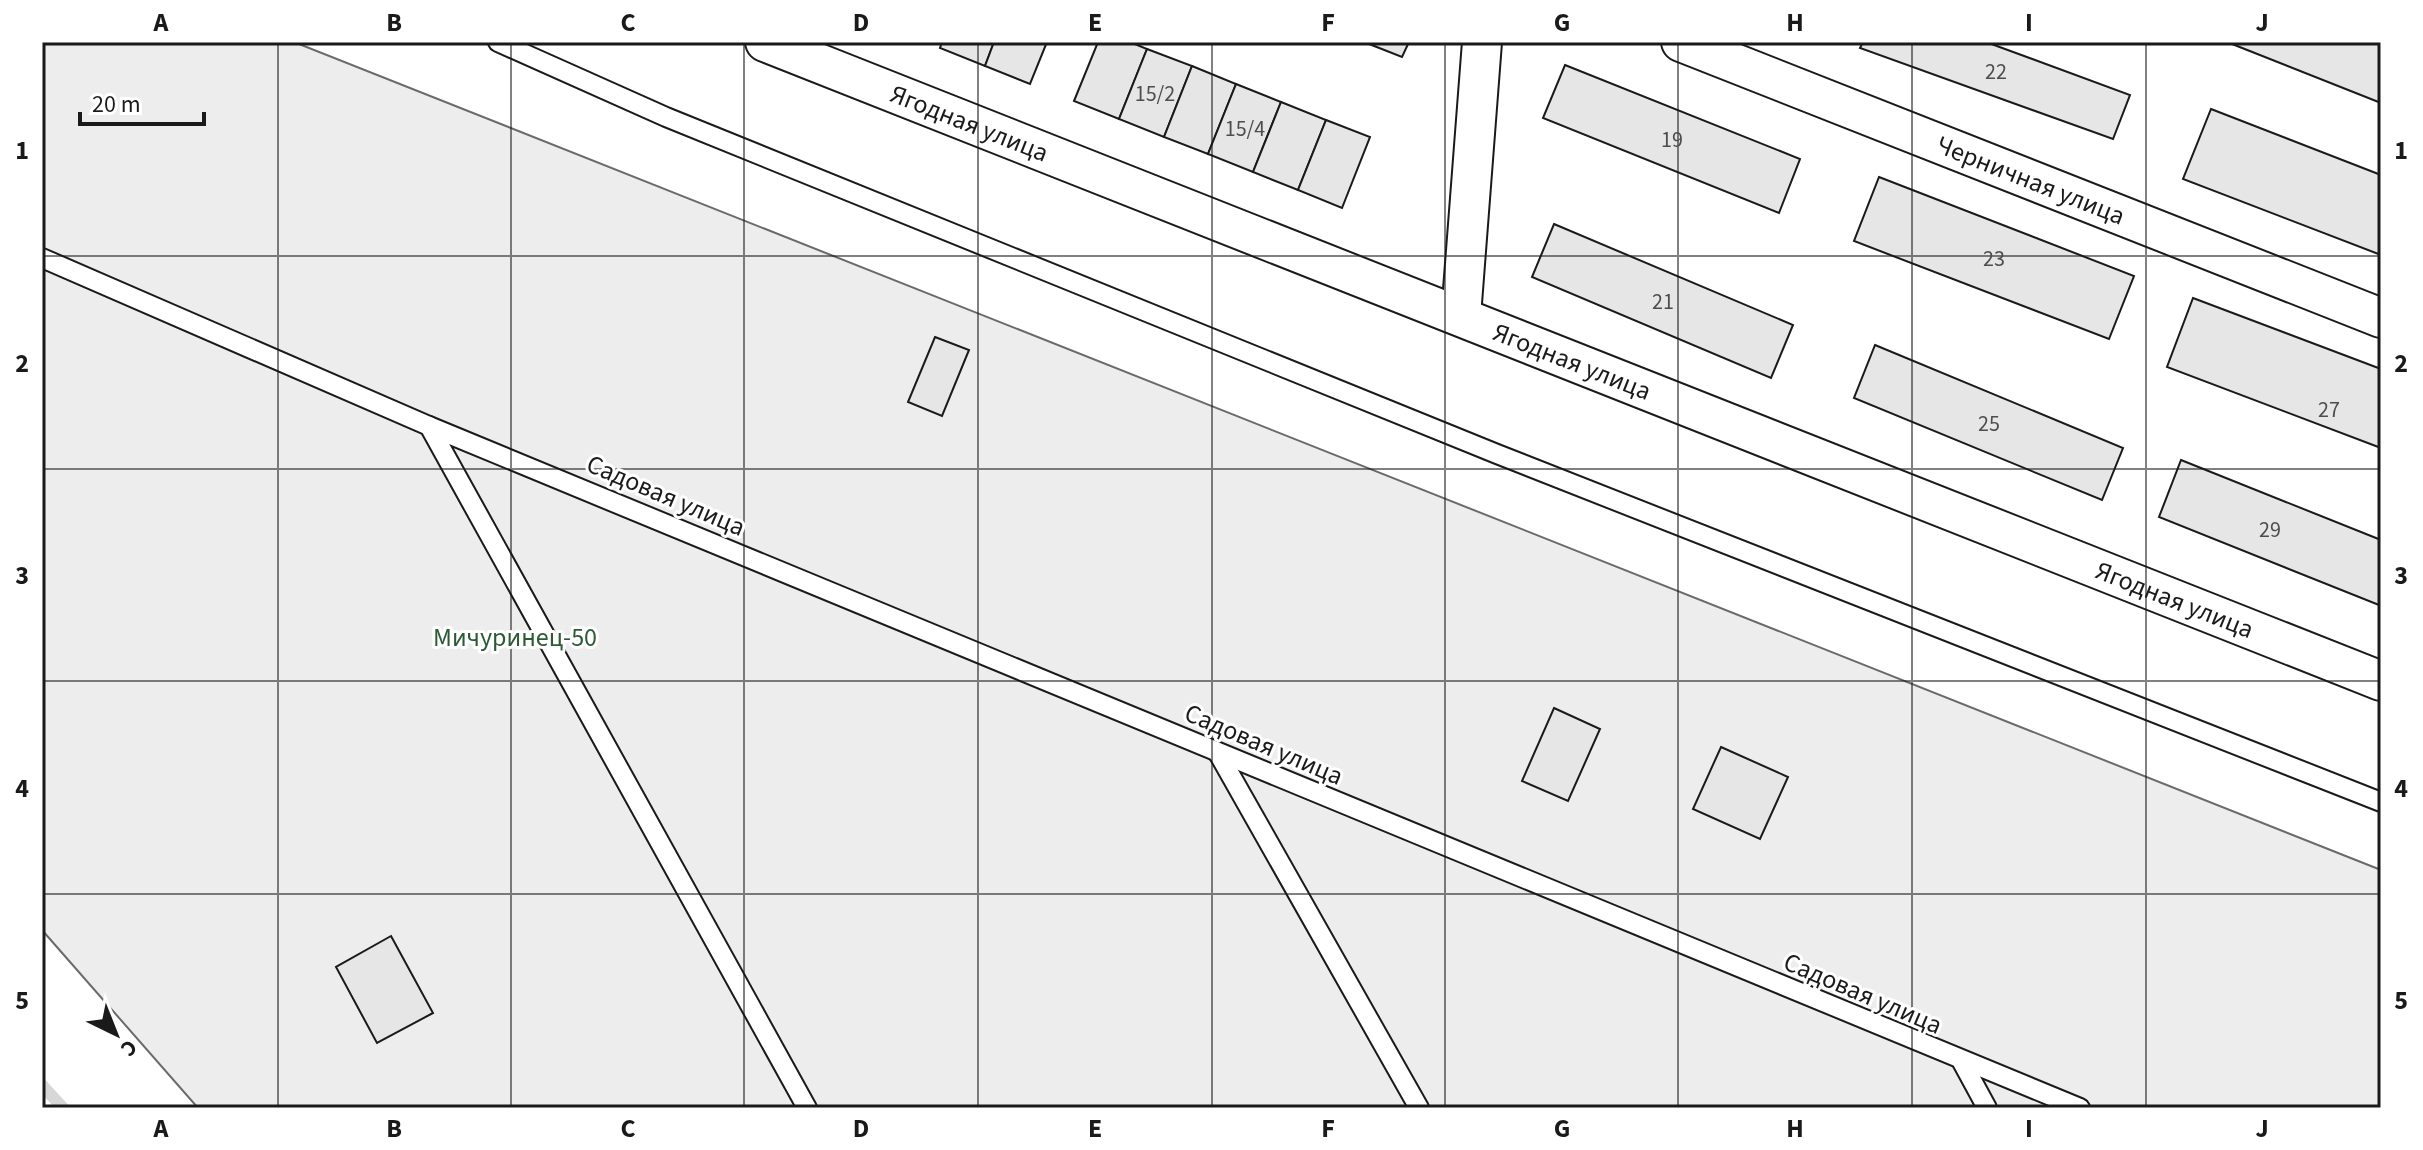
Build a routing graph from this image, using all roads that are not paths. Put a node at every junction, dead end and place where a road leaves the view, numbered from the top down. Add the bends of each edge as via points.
1 (498, 42) edge
2 (765, 42) edge
3 (1482, 42) edge
4 (1681, 42) edge
5 (42, 258) edge
6 (1461, 316) junction
7 (2381, 318) edge
8 (429, 426) junction
9 (2381, 681) edge
10 (1218, 753) junction
11 (2381, 802) edge
12 (1962, 1062) junction
13 (807, 1108) edge
14 (1419, 1108) edge
15 (1987, 1108) edge
16 (2080, 1108) edge

1 - 11 lane via 666,117 1497,454
2 - 6 street, Ягодная улица
3 - 6 street
4 - 7 street, Черничная улица
5 - 8 lane, Садовая улица
6 - 9 street, Ягодная улица
8 - 10 lane, Садовая улица
8 - 13 lane
10 - 12 lane, Садовая улица
10 - 14 lane
12 - 15 lane
12 - 16 lane, Садовая улица

